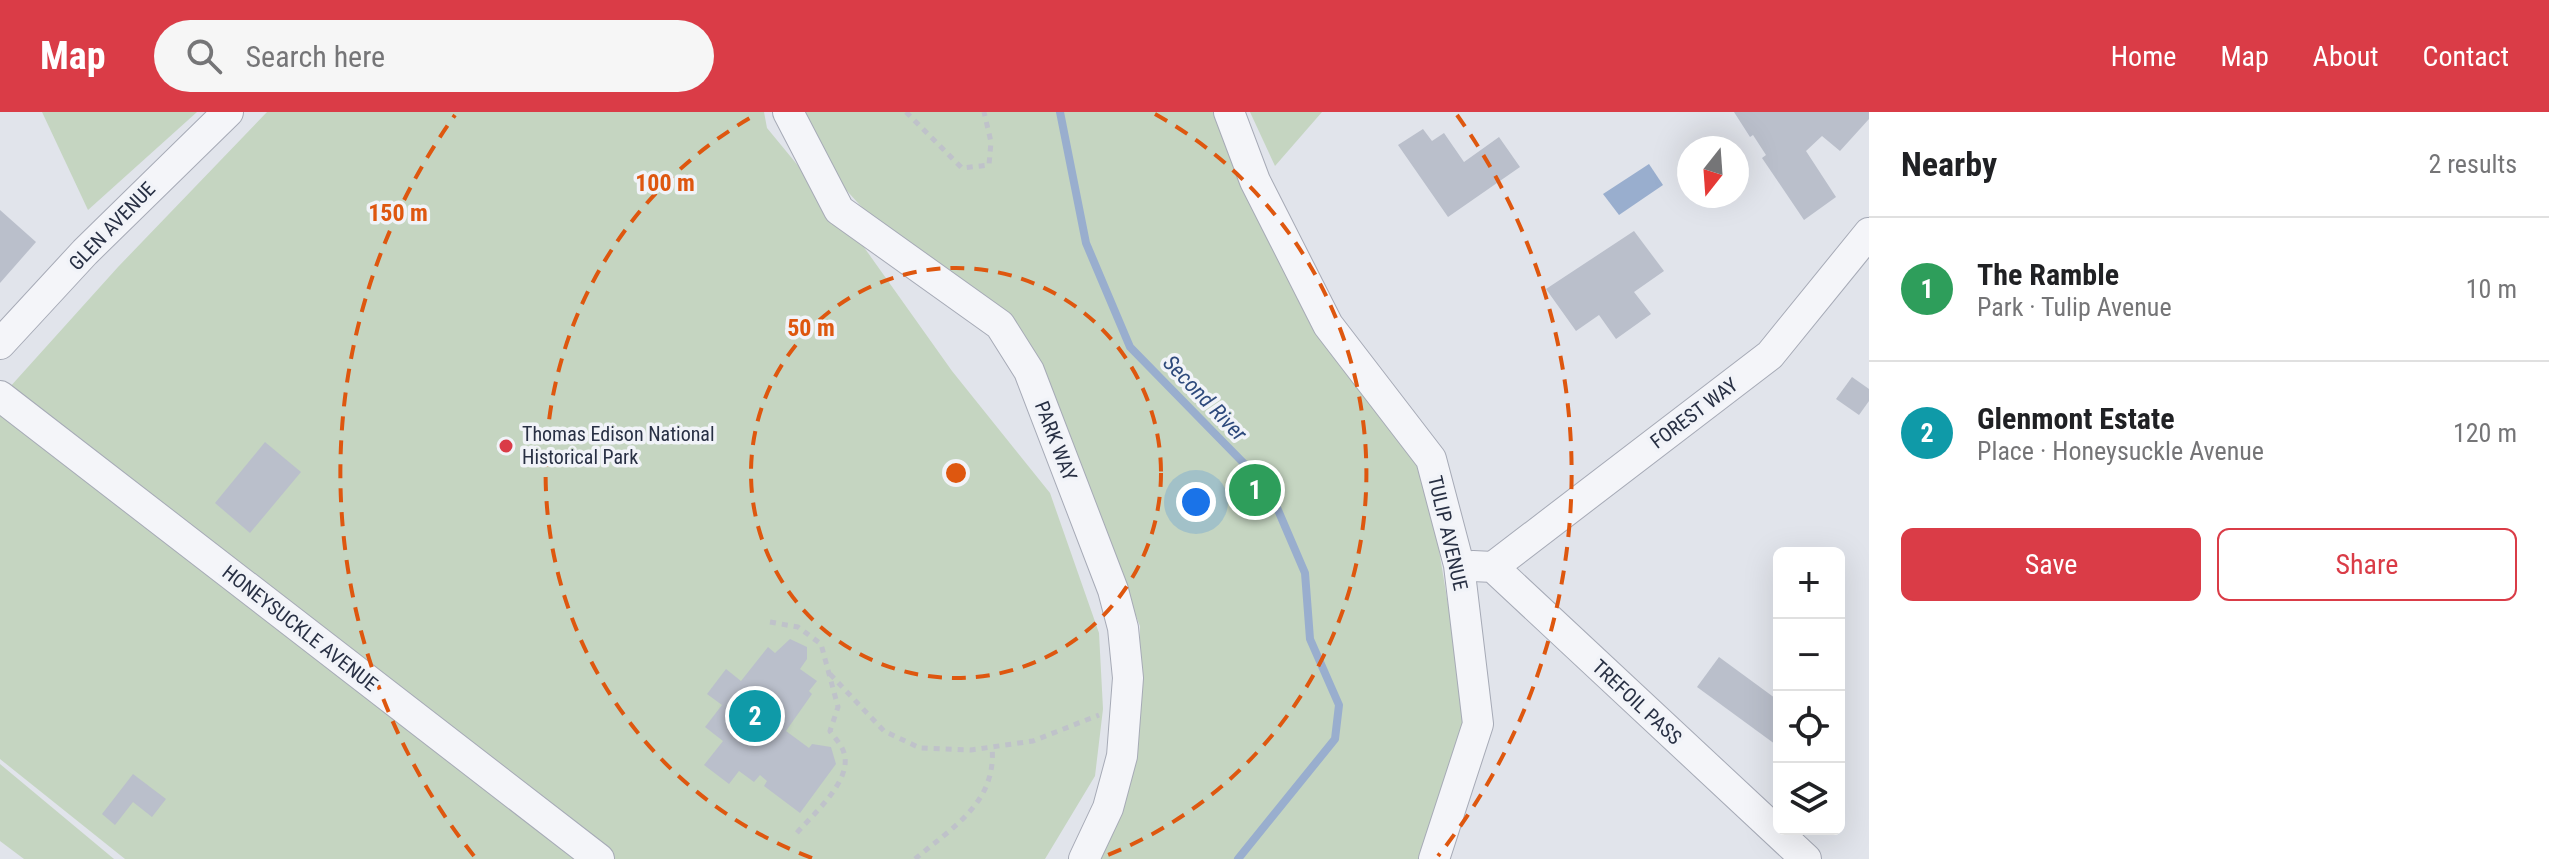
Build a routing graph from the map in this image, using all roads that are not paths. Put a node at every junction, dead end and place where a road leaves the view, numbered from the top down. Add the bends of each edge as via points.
1 (228, 112) edge
2 (788, 112) edge
3 (1229, 112) edge
4 (1869, 233) edge
5 (0, 344) edge
6 (0, 396) edge
7 (1459, 565) junction
8 (1493, 567) junction
9 (599, 859) edge
10 (1084, 859) edge
11 (1434, 859) edge
12 (1806, 859) edge

1 - 5 street, GLEN AVENUE
2 - 10 street, PARK WAY via 839,210 1000,325 1029,371 1123,628 1127,703 1122,756 1108,808
3 - 7 street, TULIP AVENUE via 1255,181 1328,325 1431,459
4 - 8 street, FOREST WAY via 1770,355
6 - 9 street, HONEYSUCKLE AVENUE
7 - 8 street
7 - 11 street, TULIP AVENUE via 1478,724
8 - 12 street, TREFOIL PASS

